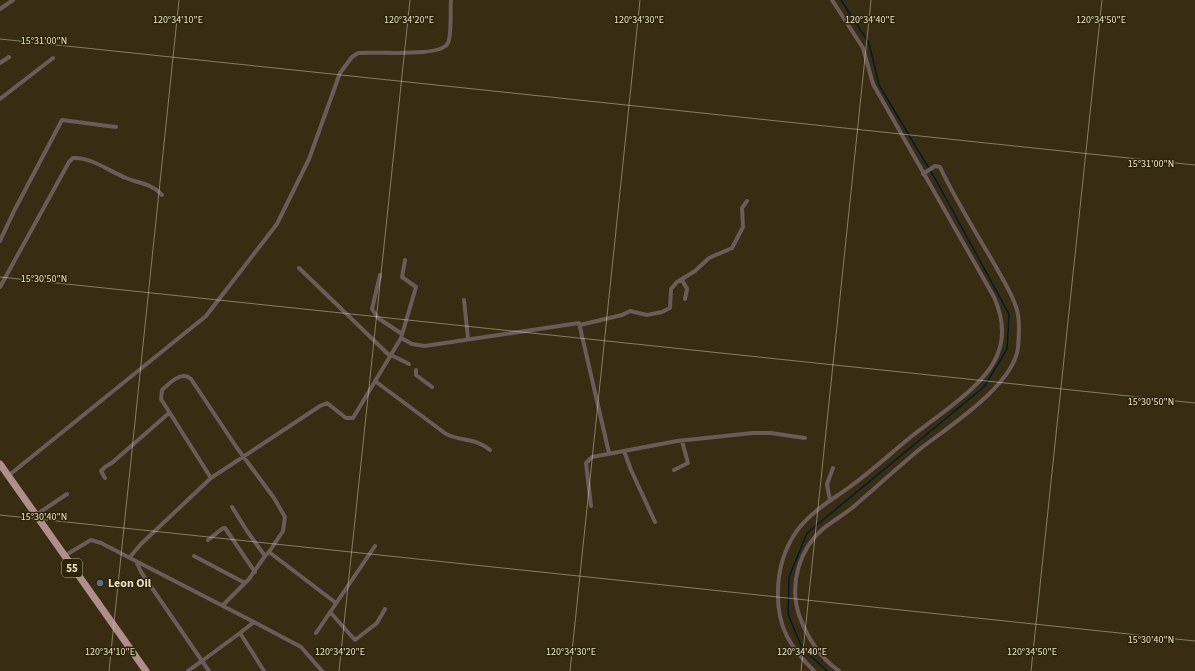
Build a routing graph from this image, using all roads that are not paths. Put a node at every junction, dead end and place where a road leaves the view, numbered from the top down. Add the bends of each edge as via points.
1 (13, 0) edge
2 (451, 0) edge
3 (832, 0) edge
4 (0, 9) edge
5 (9, 56) dead end
6 (52, 58) dead end
7 (0, 63) edge
8 (0, 99) edge
9 (116, 127) dead end
10 (924, 173) junction
11 (162, 195) dead end
12 (746, 201) dead end
13 (0, 241) edge
14 (405, 260) dead end
15 (299, 268) dead end
16 (380, 275) dead end
17 (682, 280) junction
18 (0, 287) edge
19 (685, 299) dead end
20 (464, 300) dead end
21 (580, 325) junction
22 (402, 336) junction
23 (468, 338) junction
24 (391, 355) junction
25 (409, 364) dead end
26 (416, 370) dead end
27 (375, 381) junction
28 (432, 388) dead end
29 (169, 413) junction
30 (805, 438) dead end
31 (682, 441) junction
32 (490, 450) dead end
33 (624, 451) junction
34 (608, 453) junction
35 (243, 456) junction
36 (0, 464) edge
37 (833, 468) dead end
38 (674, 470) dead end
39 (8, 476) junction
40 (105, 478) dead end
41 (211, 478) junction
42 (67, 494) dead end
43 (830, 501) junction
44 (591, 506) dead end
45 (232, 507) dead end
46 (36, 515) junction
47 (655, 522) dead end
48 (208, 540) dead end
49 (374, 546) dead end
50 (267, 554) junction
51 (64, 556) junction
52 (194, 556) dead end
53 (130, 557) junction
54 (136, 561) junction
55 (255, 572) junction
56 (245, 583) junction
57 (336, 603) junction
58 (223, 605) junction
59 (385, 609) dead end
60 (330, 612) junction
61 (254, 622) junction
62 (240, 633) junction
63 (316, 633) dead end
64 (202, 661) junction
65 (146, 671) edge
66 (188, 671) edge
67 (209, 671) edge
68 (264, 671) edge
69 (322, 671) edge
70 (814, 671) edge
71 (839, 671) edge

1 - 4 street
2 - 39 street via 450,34 444,48 429,53 358,53 348,62 340,73 309,159 276,224 206,316
3 - 10 street via 861,44 873,84
5 - 7 street
6 - 8 street
9 - 13 street via 62,120
10 - 43 street via 997,304 1002,320 998,353 987,372 966,394
10 - 71 street via 935,166 940,167 1016,305 1017,352 1001,381 992,391 823,529 810,543 799,562 795,598 803,628 811,642
11 - 18 street via 150,186 127,179 80,158 73,158
12 - 17 street via 742,208 743,227 732,248 709,258
14 - 22 street via 402,277 416,287
15 - 24 street
16 - 22 street via 372,309 378,318
17 - 19 street via 687,289
17 - 21 street via 671,289 670,308 662,312 647,314 630,311
20 - 23 street
21 - 23 street via 576,322
21 - 34 street
22 - 23 street via 412,344 425,346
22 - 24 street
24 - 25 street
24 - 27 street
26 - 28 street via 416,375
27 - 32 street via 446,434 481,443
27 - 35 street via 352,418 346,418 330,404 324,403
29 - 35 street via 161,399 162,390 178,377 188,376
29 - 40 street via 103,468 102,474
29 - 41 street
30 - 31 street via 753,433
31 - 33 street
31 - 38 street via 688,463
33 - 34 street
33 - 47 street via 630,470
34 - 44 street via 592,457 586,463
35 - 41 street
35 - 50 street via 285,517 282,531
36 - 39 highway, 55
37 - 43 street via 827,484
39 - 46 highway, 55
41 - 53 street via 140,544
42 - 46 street
43 - 70 street via 806,520 793,537 783,557 778,585 778,604 786,636 798,655
45 - 50 street via 247,531
46 - 51 highway, 55
48 - 55 street via 225,528
49 - 57 street
50 - 55 street
50 - 57 street
51 - 53 street via 91,540
51 - 65 highway, 55
52 - 56 street
53 - 54 street
54 - 58 street
54 - 64 street
55 - 56 street
56 - 58 street
57 - 60 street
58 - 61 street
59 - 60 street via 377,623 355,640
60 - 63 street
61 - 62 street
61 - 69 street via 301,647
62 - 64 street
62 - 68 street
64 - 66 street
64 - 67 street

